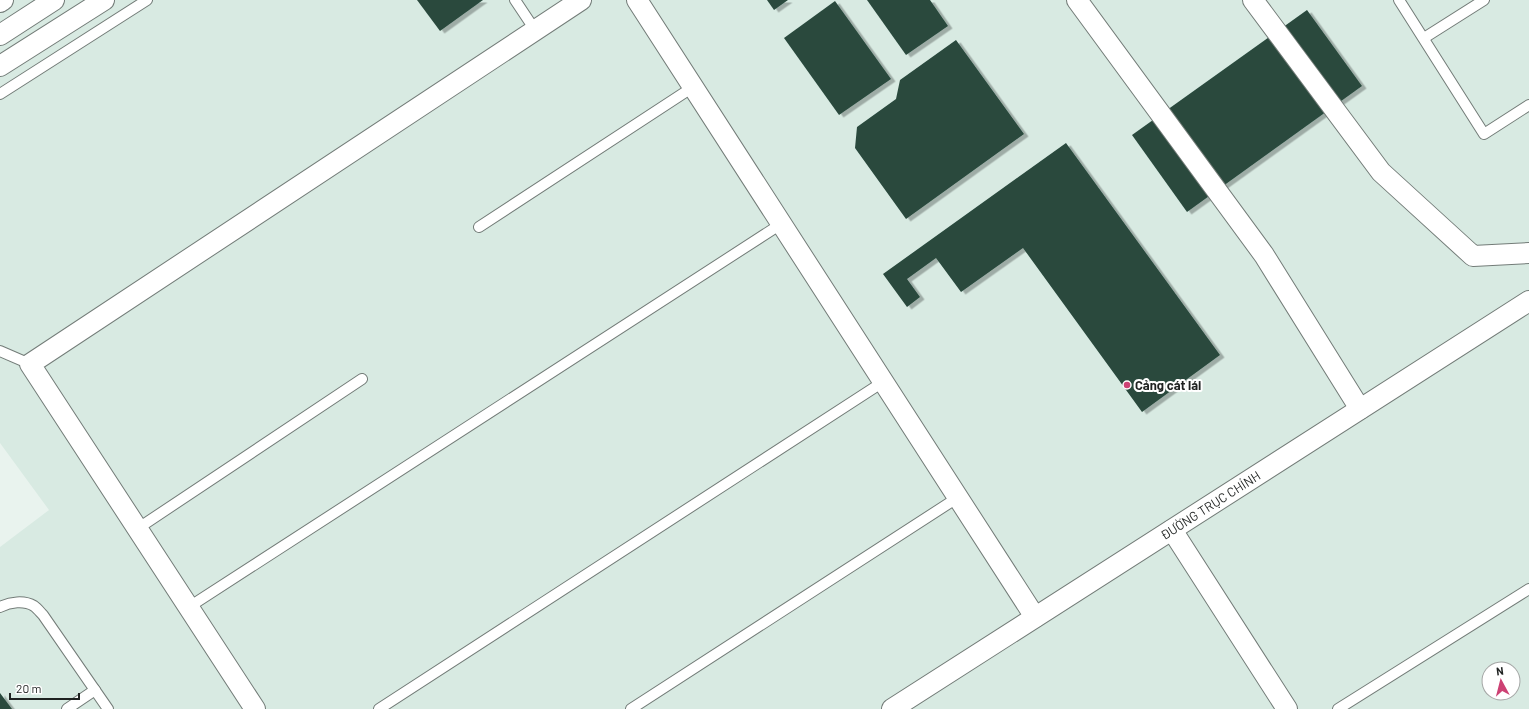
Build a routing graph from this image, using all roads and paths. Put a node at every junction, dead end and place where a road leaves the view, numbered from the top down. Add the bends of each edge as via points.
1 (3, 0) edge
2 (54, 0) edge
3 (104, 0) edge
4 (147, 0) edge
5 (515, 0) edge
6 (581, 0) edge
7 (637, 0) edge
8 (1077, 0) edge
9 (1253, 0) edge
10 (1399, 0) edge
11 (1484, 0) edge
12 (0, 2) edge
13 (535, 30) junction
14 (0, 35) edge
15 (1424, 38) junction
16 (0, 66) edge
17 (693, 87) junction
18 (0, 94) edge
19 (1529, 105) edge
20 (780, 224) junction
21 (479, 227) dead end
22 (1529, 253) edge
23 (1529, 301) edge
24 (0, 351) edge
25 (30, 364) junction
26 (362, 379) dead end
27 (883, 382) junction
28 (1360, 409) junction
29 (958, 498) junction
30 (137, 529) junction
31 (1172, 530) junction
32 (1529, 589) edge
33 (0, 607) edge
34 (189, 607) junction
35 (1035, 618) junction
36 (95, 690) junction
37 (67, 709) edge
38 (108, 709) edge
39 (255, 709) edge
40 (379, 709) edge
41 (631, 709) edge
42 (892, 709) edge
43 (1287, 709) edge
44 (1338, 709) edge

1 - 12 street
2 - 14 street
3 - 16 street
4 - 18 lane
5 - 13 lane
6 - 13 street
7 - 17 street
8 - 28 street via 1264,255
9 - 22 street via 1381,172 1473,256
10 - 15 lane
11 - 15 lane
13 - 25 street
15 - 19 lane via 1484,134
17 - 20 street
17 - 21 lane
20 - 27 street
20 - 34 lane
23 - 28 street, ĐƯỜNG TRỤC CHÍNH
24 - 25 lane
25 - 30 street
26 - 30 lane
27 - 29 street
27 - 40 lane
28 - 31 street, ĐƯỜNG TRỤC CHÍNH
29 - 35 street
29 - 41 lane
30 - 34 street
31 - 35 street, ĐƯỜNG TRỤC CHÍNH
31 - 43 street
32 - 44 lane
33 - 36 lane via 7,603 22,602 34,606
34 - 39 street
35 - 42 street, ĐƯỜNG TRỤC CHÍNH
36 - 37 lane
36 - 38 lane

